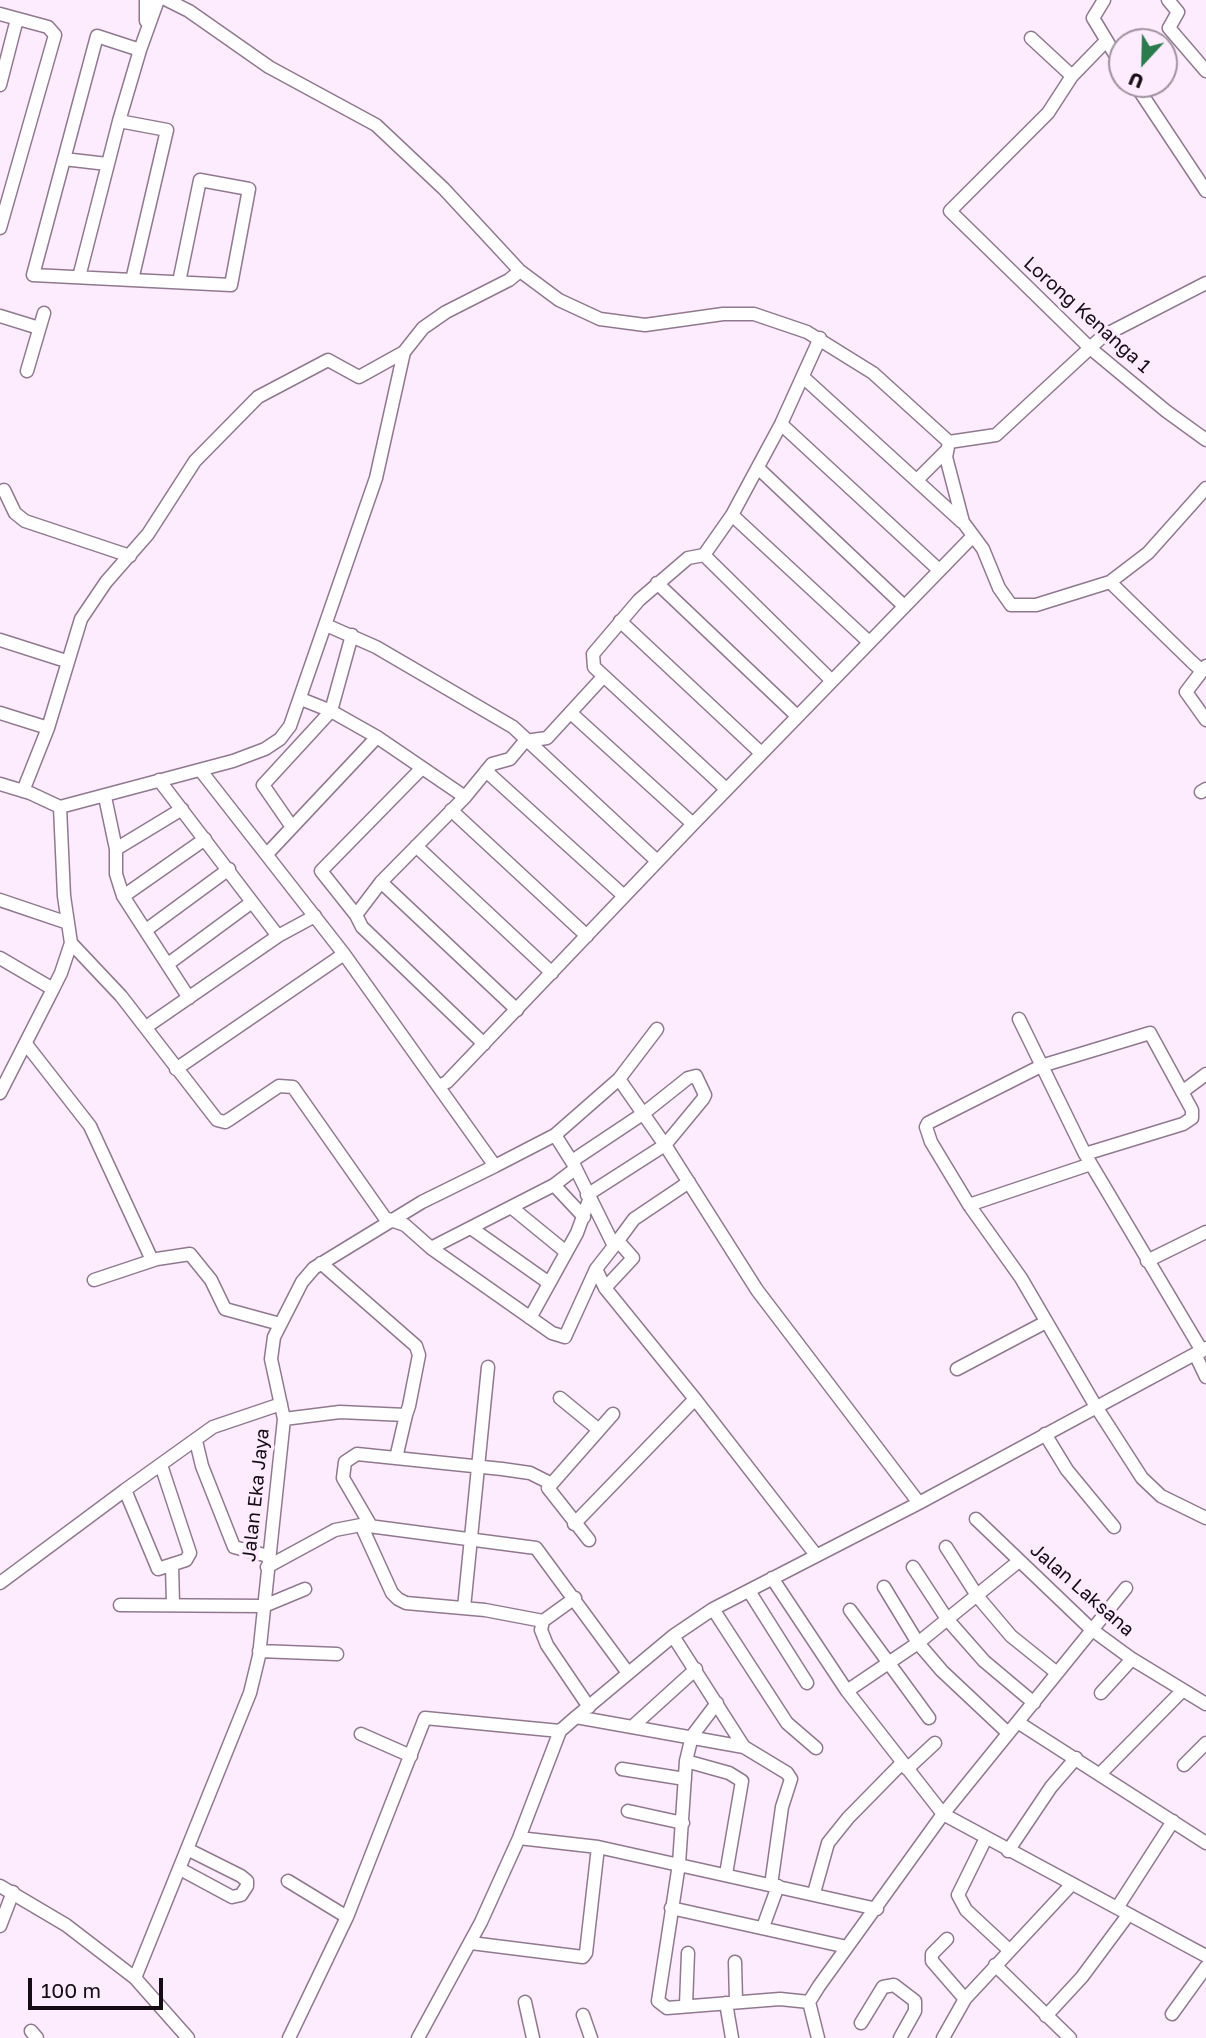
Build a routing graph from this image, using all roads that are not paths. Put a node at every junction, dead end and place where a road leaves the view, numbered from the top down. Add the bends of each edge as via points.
1 (146, 0) edge
2 (158, 0) edge
3 (167, 0) edge
4 (1104, 0) edge
5 (1168, 0) edge
6 (0, 14) edge
7 (17, 19) junction
8 (146, 25) junction
9 (1031, 38) dead end
10 (1105, 42) junction
11 (1108, 46) edge
12 (140, 50) junction
13 (1206, 71) edge
14 (1072, 76) junction
15 (0, 85) edge
16 (1144, 98) edge
17 (119, 121) junction
18 (64, 159) junction
19 (107, 164) junction
20 (1206, 191) edge
21 (5, 196) edge
22 (0, 228) edge
23 (520, 271) junction
24 (79, 277) junction
25 (132, 280) junction
26 (179, 282) junction
27 (1206, 283) edge
28 (44, 313) dead end
29 (1, 319) edge
30 (39, 328) junction
31 (820, 338) junction
32 (1090, 348) junction
33 (404, 352) junction
34 (27, 371) dead end
35 (803, 377) junction
36 (781, 424) junction
37 (1206, 440) edge
38 (948, 446) junction
39 (758, 468) junction
40 (917, 480) junction
41 (1206, 488) edge
42 (5, 490) dead end
43 (732, 515) junction
44 (963, 522) junction
45 (973, 536) junction
46 (704, 555) junction
47 (130, 556) junction
48 (940, 570) junction
49 (1110, 582) junction
50 (657, 583) junction
51 (904, 606) junction
52 (620, 621) junction
53 (326, 625) junction
54 (352, 635) junction
55 (0, 640) edge
56 (869, 642) junction
57 (66, 661) junction
58 (1204, 669) edge
59 (603, 677) junction
60 (832, 681) junction
61 (301, 699) junction
62 (331, 711) junction
63 (0, 713) edge
64 (572, 714) junction
65 (797, 716) junction
66 (1206, 720) edge
67 (48, 728) junction
68 (377, 737) junction
69 (529, 740) junction
70 (761, 753) junction
71 (421, 769) junction
72 (201, 771) junction
73 (486, 771) junction
74 (159, 780) junction
75 (0, 784) edge
76 (726, 789) junction
77 (23, 791) junction
78 (105, 797) junction
79 (465, 797) junction
80 (60, 807) junction
81 (182, 809) junction
82 (451, 810) junction
83 (693, 824) junction
84 (292, 827) junction
85 (205, 839) junction
86 (416, 846) junction
87 (116, 849) junction
88 (267, 854) junction
89 (657, 861) junction
90 (229, 869) junction
91 (381, 882) junction
92 (125, 895) junction
93 (624, 896) junction
94 (0, 900) edge
95 (253, 902) junction
96 (356, 915) junction
97 (315, 916) junction
98 (68, 923) junction
99 (146, 930) junction
100 (278, 936) junction
101 (587, 936) junction
102 (71, 943) junction
103 (344, 954) junction
104 (0, 958) edge
105 (167, 964) junction
106 (552, 973) junction
107 (53, 989) junction
108 (189, 998) junction
109 (517, 1010) junction
110 (1019, 1019) dead end
111 (146, 1027) junction
112 (657, 1029) dead end
113 (26, 1044) junction
114 (484, 1044) junction
115 (1041, 1066) junction
116 (176, 1069) junction
117 (1206, 1074) edge
118 (619, 1079) junction
119 (439, 1086) junction
120 (1182, 1092) junction
121 (0, 1093) edge
122 (644, 1113) junction
123 (555, 1135) junction
124 (665, 1144) junction
125 (1088, 1159) junction
126 (574, 1165) junction
127 (495, 1166) junction
128 (689, 1182) junction
129 (554, 1185) junction
130 (588, 1198) junction
131 (969, 1205) junction
132 (511, 1208) junction
133 (584, 1217) junction
134 (389, 1221) junction
135 (471, 1228) junction
136 (1206, 1232) edge
137 (616, 1244) junction
138 (431, 1248) junction
139 (566, 1252) junction
140 (152, 1260) junction
141 (1147, 1261) junction
142 (321, 1264) junction
143 (596, 1269) junction
144 (94, 1280) dead end
145 (549, 1283) junction
146 (605, 1289) junction
147 (530, 1318) junction
148 (1046, 1322) junction
149 (280, 1324) junction
150 (1201, 1351) edge
151 (488, 1367) dead end
152 (957, 1369) dead end
153 (1206, 1377) edge
154 (560, 1398) dead end
155 (695, 1398) junction
156 (281, 1404) junction
157 (1095, 1405) junction
158 (613, 1414) dead end
159 (406, 1415) junction
160 (284, 1419) junction
161 (599, 1430) junction
162 (1045, 1434) junction
163 (196, 1441) junction
164 (396, 1458) junction
165 (161, 1465) junction
166 (480, 1467) junction
167 (550, 1483) junction
168 (125, 1490) junction
169 (919, 1503) junction
170 (1206, 1518) edge
171 (976, 1519) dead end
172 (574, 1524) junction
173 (366, 1525) junction
174 (1114, 1527) dead end
175 (473, 1540) junction
176 (589, 1540) dead end
177 (946, 1547) dead end
178 (816, 1555) junction
179 (268, 1561) junction
180 (1019, 1561) junction
181 (173, 1565) junction
182 (913, 1567) dead end
183 (772, 1578) junction
184 (0, 1583) edge
185 (884, 1587) dead end
186 (1126, 1588) dead end
187 (305, 1589) dead end
188 (749, 1591) junction
189 (978, 1597) junction
190 (575, 1598) junction
191 (173, 1604) junction
192 (120, 1605) dead end
193 (264, 1606) junction
194 (464, 1608) junction
195 (713, 1609) junction
196 (850, 1610) dead end
197 (947, 1619) junction
198 (543, 1621) junction
199 (1091, 1629) junction
200 (673, 1636) junction
201 (918, 1643) junction
202 (260, 1651) junction
203 (337, 1654) dead end
204 (1132, 1659) junction
205 (887, 1663) junction
206 (696, 1670) junction
207 (628, 1673) junction
208 (1057, 1673) junction
209 (807, 1683) dead end
210 (1183, 1689) junction
211 (847, 1691) junction
212 (1101, 1693) dead end
213 (717, 1703) junction
214 (1034, 1703) junction
215 (1206, 1704) edge
216 (589, 1707) junction
217 (576, 1717) junction
218 (929, 1718) dead end
219 (1018, 1723) junction
220 (632, 1727) junction
221 (560, 1731) junction
222 (1008, 1733) junction
223 (361, 1734) dead end
224 (692, 1736) junction
225 (935, 1743) dead end
226 (1206, 1743) edge
227 (744, 1747) junction
228 (816, 1748) dead end
229 (411, 1756) junction
230 (1076, 1758) junction
231 (686, 1761) junction
232 (1184, 1765) dead end
233 (904, 1766) junction
234 (622, 1769) dead end
235 (1100, 1774) junction
236 (685, 1779) junction
237 (628, 1811) dead end
238 (943, 1814) junction
239 (1173, 1821) junction
240 (683, 1823) junction
241 (519, 1838) junction
242 (986, 1838) junction
243 (1206, 1843) edge
244 (598, 1847) junction
245 (187, 1849) junction
246 (1008, 1851) junction
247 (679, 1864) junction
248 (180, 1869) junction
249 (726, 1874) junction
250 (288, 1881) dead end
251 (774, 1885) junction
252 (1071, 1885) junction
253 (0, 1886) edge
254 (13, 1892) junction
255 (814, 1893) junction
256 (671, 1908) junction
257 (877, 1909) junction
258 (1123, 1912) junction
259 (347, 1917) junction
260 (0, 1926) edge
261 (763, 1927) junction
262 (947, 1939) dead end
263 (471, 1942) junction
264 (847, 1947) junction
265 (1009, 1951) junction
266 (688, 1953) dead end
267 (1206, 1956) edge
268 (735, 1962) dead end
269 (995, 1965) junction
270 (1206, 1967) edge
271 (135, 1978) junction
272 (965, 1999) junction
273 (525, 2002) dead end
274 (731, 2002) junction
275 (809, 2002) junction
276 (686, 2005) junction
277 (1172, 2014) dead end
278 (583, 2015) dead end
279 (1046, 2016) junction
280 (861, 2023) dead end
281 (188, 2038) edge
282 (289, 2038) edge
283 (418, 2038) edge
284 (533, 2038) edge
285 (591, 2038) edge
286 (732, 2038) edge
287 (818, 2038) edge
288 (900, 2038) edge
289 (943, 2038) edge
290 (1070, 2038) edge

1 - 8 street
2 - 8 street
3 - 23 street via 269,68 376,125
4 - 10 street via 1094,18
5 - 13 street via 1178,12 1169,28
6 - 7 street
7 - 15 street
7 - 21 street via 48,27 55,41
8 - 12 street
9 - 14 street
10 - 11 street
10 - 14 street
12 - 17 street
12 - 18 street via 97,36
14 - 32 street, Lorong Kenanga 1 via 1048,113 950,211
16 - 20 street
17 - 19 street
17 - 25 street via 167,130
18 - 19 street
18 - 24 street via 33,275
19 - 24 street
21 - 22 street
23 - 31 street via 559,300 600,319 645,325 754,314
23 - 33 street via 423,328
24 - 25 street
25 - 26 street
26 - 26 street via 231,285 248,188 200,180
27 - 32 street via 1103,336
28 - 30 street
29 - 30 street
30 - 34 street
31 - 35 street
31 - 38 street via 873,373
32 - 37 street, Lorong Kenanga 1
32 - 38 street via 996,435
33 - 47 street via 359,377 328,360 258,397 195,461
33 - 53 street via 376,478
35 - 36 street
35 - 40 street
36 - 39 street
36 - 48 street
38 - 40 street
38 - 44 street
39 - 43 street
39 - 51 street
40 - 44 street
41 - 49 street via 1148,553
42 - 47 street via 15,513 25,522
43 - 46 street
43 - 56 street
44 - 45 street
45 - 48 street
45 - 49 street via 1011,605 1036,605
46 - 50 street via 688,558
46 - 60 street
47 - 57 street via 93,599
48 - 51 street
49 - 58 street
50 - 52 street
50 - 65 street
51 - 56 street
52 - 59 street via 593,654 594,667
52 - 70 street
53 - 54 street
53 - 61 street
54 - 62 street
54 - 69 street
55 - 57 street
56 - 60 street
57 - 67 street
58 - 66 street via 1186,692
59 - 64 street
59 - 76 street
60 - 65 street
61 - 62 street
61 - 72 street via 280,739 265,749
62 - 68 street
62 - 84 street via 265,781 264,790
63 - 67 street
64 - 69 street via 547,738
64 - 83 street
65 - 70 street
67 - 77 street
68 - 71 street
68 - 84 street
69 - 73 street via 510,759 495,762
69 - 89 street
70 - 76 street
71 - 79 street
71 - 96 street via 321,871
72 - 74 street
72 - 88 street
73 - 79 street
73 - 93 street
74 - 78 street
74 - 81 street
75 - 77 street
76 - 83 street
77 - 80 street
78 - 80 street
78 - 87 street
79 - 82 street
80 - 98 street
81 - 85 street
81 - 87 street
82 - 86 street
82 - 101 street
83 - 89 street
84 - 88 street
85 - 90 street
85 - 92 street
86 - 91 street
86 - 106 street
87 - 92 street via 116,874
88 - 97 street
89 - 93 street
90 - 95 street
90 - 99 street
91 - 96 street
91 - 109 street
92 - 99 street
93 - 101 street
94 - 98 street
95 - 100 street
95 - 105 street
96 - 114 street via 362,927
97 - 100 street
97 - 103 street
98 - 102 street
99 - 105 street
100 - 108 street
101 - 106 street
102 - 107 street
102 - 111 street
103 - 116 street
103 - 119 street
104 - 107 street
105 - 108 street
106 - 109 street
107 - 113 street
108 - 111 street
109 - 114 street
110 - 115 street
111 - 116 street
112 - 118 street, Jalan Eka Jaya
113 - 121 street
113 - 140 street via 90,1126
114 - 119 street
115 - 120 street via 1149,1032
115 - 125 street
115 - 131 street via 928,1122 931,1142
116 - 134 street via 212,1115 225,1122 279,1086 293,1087
117 - 120 street
118 - 122 street
118 - 123 street, Jalan Eka Jaya
119 - 127 street
120 - 125 street via 1192,1110 1189,1122
122 - 124 street
122 - 124 street via 696,1076 705,1095
122 - 126 street
123 - 126 street
123 - 127 street, Jalan Eka Jaya
124 - 128 street
124 - 130 street
125 - 131 street
125 - 141 street
126 - 129 street
126 - 130 street
127 - 134 street, Jalan Eka Jaya
128 - 137 street via 634,1219
128 - 169 street via 757,1290
129 - 132 street
129 - 133 street
130 - 133 street
130 - 137 street
131 - 148 street
132 - 135 street
132 - 139 street
133 - 139 street
134 - 138 street via 405,1225
134 - 142 street, Jalan Eka Jaya
135 - 138 street
135 - 145 street
136 - 141 street
137 - 143 street
137 - 146 street via 633,1258
138 - 147 street
139 - 145 street
140 - 144 street
140 - 149 street via 190,1254 225,1308
141 - 150 street
142 - 149 street, Jalan Eka Jaya via 302,1282
142 - 159 street via 416,1346 419,1354
143 - 146 street
143 - 147 street via 565,1337
145 - 147 street
146 - 155 street
148 - 152 street
148 - 157 street
149 - 156 street, Jalan Eka Jaya via 271,1359
150 - 153 street
150 - 157 street
151 - 166 street
154 - 161 street
155 - 172 street
155 - 178 street
156 - 160 street, Jalan Eka Jaya
156 - 163 street via 230,1420
157 - 162 street
157 - 170 street via 1142,1478 1161,1496
158 - 161 street
159 - 160 street via 340,1412
159 - 164 street
160 - 179 street, Jalan Eka Jaya
161 - 167 street
162 - 169 street
162 - 174 street via 1067,1470
163 - 165 street
163 - 179 street via 234,1547
164 - 166 street
164 - 173 street via 357,1454 345,1462 344,1478
165 - 168 street
165 - 181 street via 190,1553
166 - 167 street via 530,1473
166 - 175 street
167 - 172 street via 550,1494
168 - 181 street via 154,1566
168 - 184 street
169 - 178 street
171 - 180 street, Jalan Laksana
172 - 176 street
173 - 175 street
173 - 179 street via 335,1530
173 - 194 street via 398,1599
175 - 190 street via 536,1548
175 - 194 street
177 - 189 street
178 - 183 street
179 - 193 street, Jalan Eka Jaya
180 - 189 street
180 - 199 street, Jalan Laksana
181 - 191 street
182 - 197 street
183 - 188 street
183 - 211 street
185 - 201 street
186 - 199 street
187 - 193 street
188 - 195 street
188 - 209 street
189 - 197 street
189 - 208 street via 1010,1636
190 - 198 street
190 - 207 street
191 - 192 street
191 - 193 street
193 - 202 street, Jalan Eka Jaya
194 - 198 street
195 - 200 street
195 - 228 street via 787,1723
196 - 205 street
197 - 201 street
197 - 214 street via 984,1661
198 - 216 street via 547,1645
199 - 204 street, Jalan Laksana
199 - 208 street
200 - 206 street
200 - 207 street
201 - 205 street
201 - 222 street
202 - 203 street
202 - 245 street, Jalan Eka Jaya via 250,1693
204 - 210 street, Jalan Laksana
204 - 212 street
205 - 211 street
205 - 218 street
206 - 213 street
206 - 220 street
207 - 216 street
208 - 214 street
210 - 215 street, Jalan Laksana
210 - 235 street
211 - 233 street
213 - 224 street
213 - 227 street
214 - 219 street
216 - 217 street
217 - 220 street
217 - 221 street
219 - 222 street
219 - 230 street
220 - 224 street
221 - 229 street via 425,1718
221 - 241 street
222 - 238 street
223 - 229 street
224 - 227 street
224 - 231 street
225 - 233 street
226 - 232 street
227 - 251 street via 791,1779 782,1807
229 - 259 street
230 - 235 street
230 - 246 street
231 - 236 street
231 - 249 street via 742,1781
233 - 238 street
233 - 255 street via 828,1843
234 - 236 street
235 - 239 street
236 - 240 street
237 - 240 street
238 - 242 street
238 - 257 street
239 - 243 street
239 - 258 street
240 - 247 street
241 - 244 street
241 - 263 street
242 - 246 street
242 - 265 street via 958,1895 966,1910
244 - 247 street
244 - 263 street via 583,1957
245 - 248 street, Jalan Eka Jaya
245 - 248 street via 241,1876 247,1886 241,1895 232,1897
246 - 252 street
247 - 249 street
247 - 256 street
248 - 271 street, Jalan Eka Jaya
249 - 251 street
250 - 259 street
251 - 255 street
251 - 261 street
252 - 258 street
252 - 265 street
253 - 254 street
254 - 260 street
254 - 271 street via 66,1925
255 - 257 street
256 - 261 street
256 - 276 street via 658,2001 667,2008
257 - 264 street
258 - 267 street
258 - 279 street via 1082,1977
259 - 282 street
261 - 264 street
262 - 272 street via 932,1954 932,1961
263 - 283 street
264 - 275 street
265 - 269 street
266 - 276 street
268 - 274 street
269 - 272 street
269 - 279 street
270 - 277 street
271 - 281 street
272 - 289 street
273 - 284 street
274 - 275 street
274 - 276 street
274 - 286 street
275 - 287 street
278 - 285 street
279 - 290 street
280 - 288 street via 883,1987 894,1985 915,2001 915,2011

